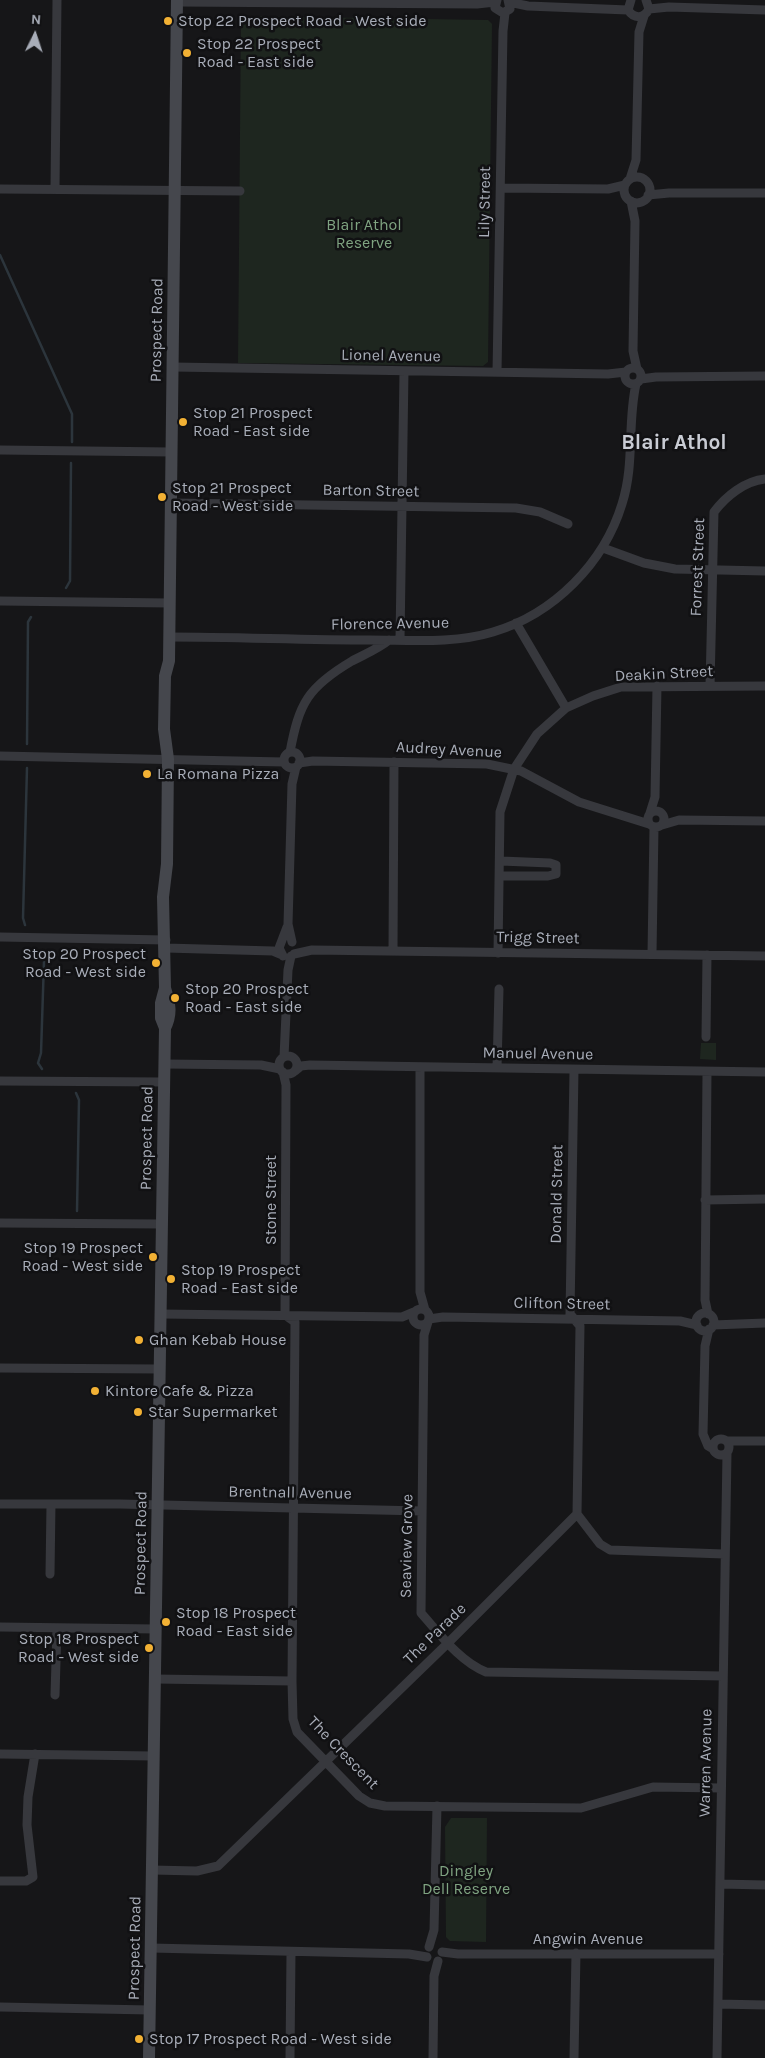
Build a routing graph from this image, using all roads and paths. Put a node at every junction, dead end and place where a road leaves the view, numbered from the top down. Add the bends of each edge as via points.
1 (56, 0) edge
2 (177, 1) edge
3 (315, 1) edge
4 (502, 6) edge
5 (631, 7) edge
6 (647, 7) edge
7 (765, 10) edge
8 (639, 32) junction
9 (636, 160) junction
10 (645, 181) junction
11 (628, 182) junction
12 (501, 188) junction
13 (0, 189) edge
14 (55, 189) junction
15 (608, 189) junction
16 (175, 190) junction
17 (240, 191) dead end
18 (669, 192) junction
19 (765, 193) edge
20 (648, 195) junction
21 (628, 198) junction
22 (641, 202) junction
23 (635, 221) junction
24 (173, 367) junction
25 (404, 371) junction
26 (497, 372) junction
27 (633, 376) junction
28 (765, 376) edge
29 (0, 450) edge
30 (171, 452) junction
31 (765, 479) edge
32 (171, 503) junction
33 (402, 507) junction
34 (568, 524) dead end
35 (603, 548) junction
36 (712, 570) junction
37 (765, 571) edge
38 (0, 601) edge
39 (170, 602) junction
40 (516, 623) junction
41 (170, 637) junction
42 (389, 640) junction
43 (400, 640) junction
44 (657, 686) junction
45 (710, 686) junction
46 (765, 686) edge
47 (566, 708) junction
48 (0, 756) edge
49 (168, 759) junction
50 (292, 760) junction
51 (394, 762) junction
52 (514, 769) junction
53 (656, 820) junction
54 (765, 821) edge
55 (501, 861) junction
56 (500, 876) junction
57 (0, 937) edge
58 (166, 944) junction
59 (287, 949) junction
60 (393, 951) junction
61 (498, 953) junction
62 (652, 954) junction
63 (707, 955) junction
64 (765, 956) edge
65 (499, 989) dead end
66 (706, 1037) dead end
67 (164, 1064) junction
68 (288, 1065) junction
69 (420, 1067) junction
70 (497, 1068) junction
71 (574, 1070) junction
72 (707, 1072) junction
73 (765, 1072) edge
74 (0, 1081) edge
75 (164, 1082) junction
76 (765, 1199) edge
77 (705, 1200) junction
78 (0, 1223) edge
79 (162, 1224) junction
80 (161, 1314) junction
81 (423, 1314) junction
82 (285, 1315) junction
83 (402, 1316) junction
84 (573, 1319) junction
85 (705, 1322) junction
86 (765, 1323) edge
87 (416, 1324) junction
88 (424, 1335) junction
89 (0, 1368) edge
90 (160, 1369) junction
91 (765, 1441) edge
92 (722, 1448) junction
93 (0, 1504) edge
94 (51, 1504) junction
95 (158, 1505) junction
96 (293, 1508) junction
97 (422, 1511) junction
98 (577, 1514) junction
99 (724, 1554) junction
100 (50, 1574) dead end
101 (0, 1627) edge
102 (57, 1628) junction
103 (156, 1629) junction
104 (448, 1643) junction
105 (723, 1676) junction
106 (155, 1680) junction
107 (292, 1681) junction
108 (55, 1695) dead end
109 (0, 1754) edge
110 (35, 1754) junction
111 (154, 1756) junction
112 (326, 1762) junction
113 (721, 1788) junction
114 (437, 1806) junction
115 (152, 1870) junction
116 (0, 1881) edge
117 (720, 1884) junction
118 (765, 1884) edge
119 (151, 1948) junction
120 (291, 1952) junction
121 (576, 1953) junction
122 (434, 1954) junction
123 (719, 1954) junction
124 (718, 2004) junction
125 (765, 2005) edge
126 (0, 2007) edge
127 (150, 2010) junction
128 (149, 2058) edge
129 (290, 2058) edge
130 (433, 2058) edge
131 (574, 2058) edge
132 (717, 2058) edge

1 - 14 street
2 - 3 street
2 - 16 main road, Prospect Road
3 - 4 street
4 - 5 street
4 - 12 street, Lily Street
5 - 6 street
5 - 8 street
6 - 7 street
6 - 8 street
8 - 9 street
9 - 10 street
9 - 11 street
10 - 11 street
10 - 18 street
10 - 20 street
11 - 15 street
11 - 21 street, Florence Avenue
12 - 15 street
12 - 26 street, Lily Street
13 - 14 street
14 - 16 street
15 - 21 street
16 - 17 street
16 - 24 main road, Prospect Road
18 - 19 street
18 - 20 street
20 - 22 street
21 - 22 street
21 - 23 street, Florence Avenue
22 - 23 street, Florence Avenue
23 - 27 street, Florence Avenue
24 - 25 street, Lionel Avenue
24 - 30 main road, Prospect Road
25 - 26 street, Lionel Avenue
25 - 33 street
26 - 27 street, Lionel Avenue
27 - 28 street, Lionel Avenue
27 - 35 street, Florence Avenue via 628,477 622,504
29 - 30 street
30 - 32 main road, Prospect Road
31 - 36 street, Forrest Street via 751,480 714,512
32 - 33 street, Barton Street
32 - 39 main road, Prospect Road
33 - 34 street, Barton Street via 516,508 540,512
33 - 43 street
35 - 36 street via 659,566
35 - 40 street, Florence Avenue via 581,576 556,599
36 - 37 street
36 - 45 street, Forrest Street
38 - 39 street
39 - 41 main road, Prospect Road
40 - 43 street, Florence Avenue via 493,632 447,640
40 - 47 street
41 - 42 street, Florence Avenue
41 - 49 main road, Prospect Road via 164,729
42 - 43 street, Florence Avenue
42 - 50 street, Stone Street via 316,687 306,699 295,722
44 - 45 street, Deakin Street
44 - 47 street, Deakin Street via 621,688
44 - 53 street
45 - 46 street, Deakin Street
47 - 52 street, Deakin Street via 537,734
48 - 49 street, Audrey Avenue
49 - 50 street, Audrey Avenue
49 - 58 main road, Prospect Road via 167,864 163,897
50 - 51 street, Audrey Avenue
50 - 59 street, Stone Street
51 - 52 street, Audrey Avenue via 487,764
51 - 60 street
52 - 53 street, Audrey Avenue via 579,802 632,819
52 - 55 street, Deakin Street via 500,812
53 - 54 street, Audrey Avenue
53 - 62 street
55 - 56 street, Deakin Street
55 - 56 street via 550,863 556,865 556,874
56 - 61 street, Deakin Street
57 - 58 street, Trigg Street
58 - 59 street, Trigg Street
58 - 67 main road, Prospect Road via 165,988 161,1003 165,1028
59 - 60 street, Trigg Street
59 - 68 street, Stone Street
60 - 61 street, Trigg Street
61 - 62 street, Trigg Street
62 - 63 street, Trigg Street
63 - 64 street, Trigg Street
63 - 66 street
65 - 70 street
67 - 68 street, Manuel Avenue
67 - 75 main road, Prospect Road
68 - 69 street, Manuel Avenue
68 - 82 street, Stone Street
69 - 70 street, Manuel Avenue
69 - 81 street via 420,1292
70 - 71 street, Manuel Avenue
71 - 72 street, Manuel Avenue
71 - 84 street, Donald Street via 570,1314
72 - 73 street, Manuel Avenue
72 - 77 street
74 - 75 street
75 - 79 main road, Prospect Road
76 - 77 street
77 - 85 street
78 - 79 street
79 - 80 main road, Prospect Road
80 - 82 street
80 - 90 main road, Prospect Road
81 - 83 street
81 - 84 street, Clifton Street
81 - 87 street via 424,1325
81 - 87 street via 412,1317
81 - 88 street, Seaview Grove
82 - 83 street
82 - 96 street, The Crescent via 295,1322
83 - 87 street
84 - 85 street, Clifton Street
84 - 98 street via 580,1326
85 - 86 street, Clifton Street
85 - 92 street via 703,1430
87 - 88 street
88 - 97 street, Seaview Grove
89 - 90 street
90 - 95 main road, Prospect Road
91 - 92 street via 742,1441
92 - 99 street, Warren Avenue via 726,1468
93 - 94 street, Brentnall Avenue
94 - 95 street, Brentnall Avenue
94 - 100 street
95 - 96 street, Brentnall Avenue
95 - 103 main road, Prospect Road
96 - 97 street, Brentnall Avenue
96 - 107 street, The Crescent
97 - 104 street, Seaview Grove via 421,1613
98 - 99 street via 600,1544 610,1550
98 - 104 street, The Parade
99 - 105 street, Warren Avenue
101 - 102 street
102 - 103 street
102 - 108 street
103 - 106 main road, Prospect Road
104 - 105 street, Seaview Grove via 486,1672
104 - 112 street, The Parade
105 - 113 street, Warren Avenue
106 - 107 street
106 - 111 main road, Prospect Road
107 - 112 street, The Crescent via 292,1719 297,1732
109 - 110 street
110 - 111 street
110 - 116 street via 27,1825 33,1876 26,1881
111 - 115 main road, Prospect Road
112 - 114 street, The Crescent via 370,1803
112 - 115 street, The Parade via 218,1866 198,1871
113 - 114 street, The Crescent via 653,1787 581,1808
113 - 117 street, Warren Avenue
114 - 122 street
115 - 119 main road, Prospect Road
117 - 118 street
117 - 123 street, Warren Avenue
119 - 120 street, Angwin Avenue
119 - 127 main road, Prospect Road
120 - 122 street, Angwin Avenue
120 - 129 street
121 - 122 street, Angwin Avenue
121 - 123 street, Angwin Avenue
121 - 131 street
122 - 130 street
123 - 124 street, Warren Avenue
124 - 125 street
124 - 132 street, Warren Avenue
126 - 127 street
127 - 128 main road, Prospect Road

